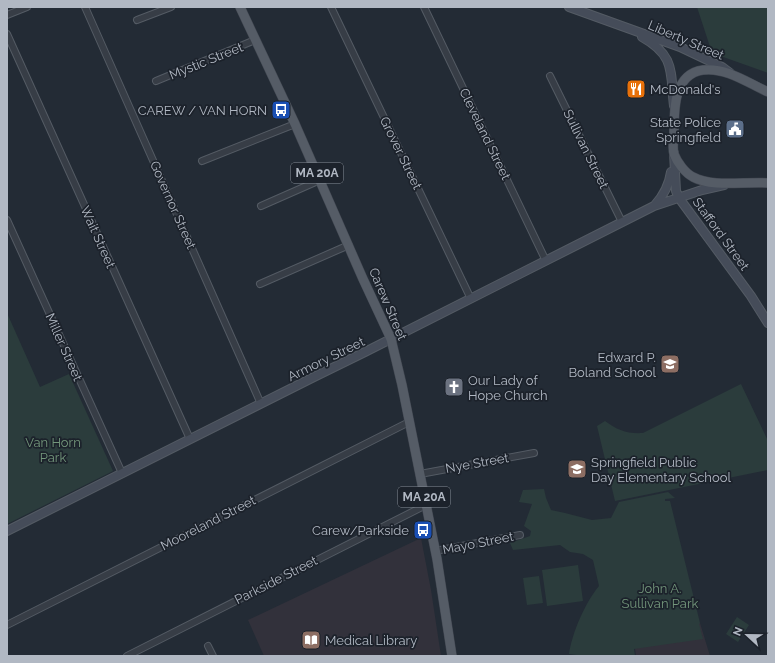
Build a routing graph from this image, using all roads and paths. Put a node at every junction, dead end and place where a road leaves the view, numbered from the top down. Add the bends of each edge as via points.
1 (27, 7) edge
2 (85, 7) edge
3 (171, 7) edge
4 (240, 7) edge
5 (331, 7) edge
6 (424, 7) edge
7 (569, 7) edge
8 (7, 15) edge
9 (137, 20) dead end
10 (629, 29) junction
11 (7, 34) edge
12 (256, 40) junction
13 (732, 75) junction
14 (550, 76) dead end
15 (156, 81) dead end
16 (768, 92) edge
17 (674, 108) junction
18 (295, 124) junction
19 (674, 153) junction
20 (202, 161) dead end
21 (674, 163) junction
22 (320, 180) junction
23 (729, 183) junction
24 (768, 183) edge
25 (679, 198) junction
26 (261, 206) dead end
27 (654, 206) junction
28 (7, 220) edge
29 (622, 222) junction
30 (349, 245) junction
31 (546, 261) junction
32 (260, 284) dead end
33 (471, 299) junction
34 (768, 323) edge
35 (392, 339) junction
36 (261, 404) junction
37 (409, 422) junction
38 (190, 439) junction
39 (534, 453) dead end
40 (122, 473) junction
41 (420, 474) junction
42 (426, 505) junction
43 (7, 531) edge
44 (520, 535) dead end
45 (435, 551) junction
46 (7, 625) edge
47 (208, 646) dead end
48 (127, 656) edge
49 (213, 656) edge
50 (452, 656) edge

1 - 8 street
2 - 36 street, Governor Street
3 - 9 street
4 - 12 main road, Carew Street / MA 20A
5 - 33 street, Grover Street
6 - 31 street, Cleveland Street
7 - 10 main road, Liberty Street
10 - 13 main road, Liberty Street via 680,47 722,67
10 - 17 main road, Liberty Street via 660,49 670,63
11 - 38 street, Wait Street
12 - 15 street, Mystic Street
12 - 18 main road, Carew Street / MA 20A
13 - 16 main road
13 - 17 main road via 710,70 694,72 680,87
14 - 29 street, Sullivan Street
17 - 19 main road
18 - 20 street
18 - 22 main road, Carew Street / MA 20A
19 - 21 main road, Stafford Street
19 - 23 main road via 682,167 694,178
21 - 25 main road, Stafford Street
21 - 27 main road, Armory Street via 666,192
22 - 26 street
22 - 30 main road, Carew Street / MA 20A
23 - 24 main road
23 - 25 main road, Armory Street
25 - 27 main road, Armory Street
25 - 34 main road, Stafford Street via 752,296
27 - 29 main road, Armory Street
28 - 40 street, Miller Street
29 - 31 main road, Armory Street
30 - 32 street
30 - 35 main road, Carew Street / MA 20A
31 - 33 main road, Armory Street
33 - 35 main road, Armory Street
35 - 36 main road, Armory Street
35 - 37 main road, Carew Street / MA 20A
36 - 38 main road, Armory Street
37 - 41 main road, Carew Street / MA 20A
37 - 46 street, Mooreland Street
38 - 40 main road, Armory Street
39 - 41 street, Nye Street
40 - 43 main road, Armory Street
41 - 42 main road, Carew Street / MA 20A
42 - 45 main road, Carew Street / MA 20A
42 - 48 street, Parkside Street
44 - 45 street, Mayo Street
45 - 50 main road, Carew Street / MA 20A
47 - 49 street

